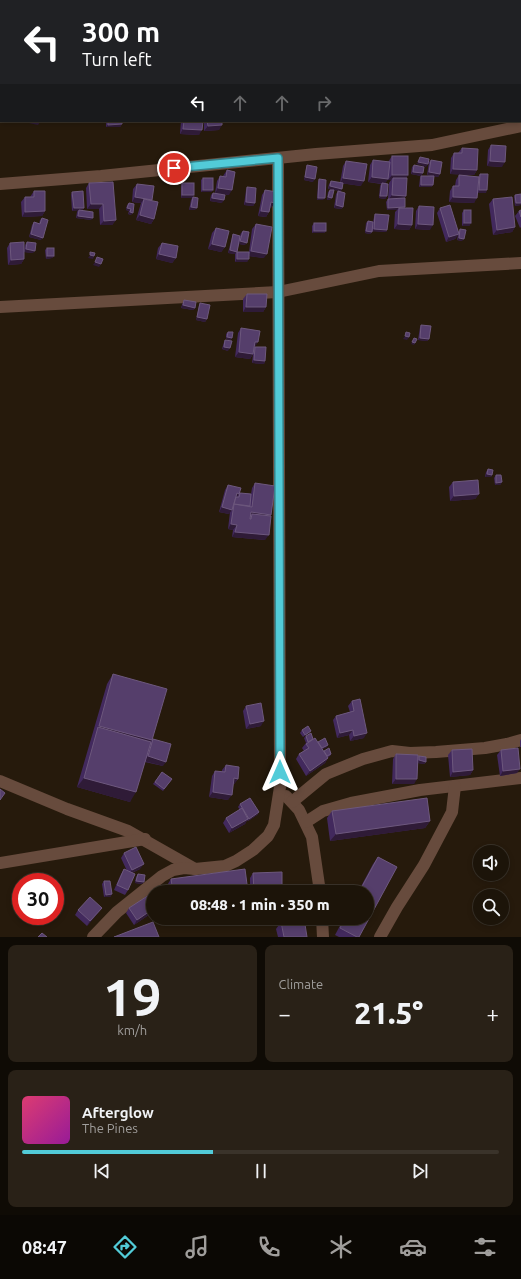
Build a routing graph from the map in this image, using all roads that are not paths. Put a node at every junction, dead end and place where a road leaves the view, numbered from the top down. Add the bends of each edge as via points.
1 (521, 126) edge
2 (278, 158) junction
3 (0, 184) edge
4 (521, 263) edge
5 (278, 292) junction
6 (0, 307) edge
7 (521, 740) edge
8 (521, 778) edge
9 (0, 781) edge
10 (454, 786) junction
11 (280, 787) junction
12 (292, 802) junction
13 (306, 822) junction
14 (145, 839) junction
15 (0, 863) edge
16 (195, 869) junction
17 (319, 885) edge
18 (322, 925) edge
19 (93, 937) edge
20 (323, 937) edge
21 (380, 937) edge

1 - 2 street via 432,144
2 - 3 street
2 - 5 street
4 - 5 street via 380,271
5 - 6 street
5 - 11 street
7 - 12 street via 485,748 410,753 392,751 326,774
8 - 10 street
9 - 14 street
10 - 13 street via 351,803 323,811
10 - 21 street via 452,812 424,865
11 - 12 street
11 - 16 street via 274,825 268,836 253,850 225,866
12 - 13 street
13 - 17 street via 312,837
14 - 15 street
14 - 16 street
16 - 19 street via 173,870 162,876 117,912
18 - 20 street

